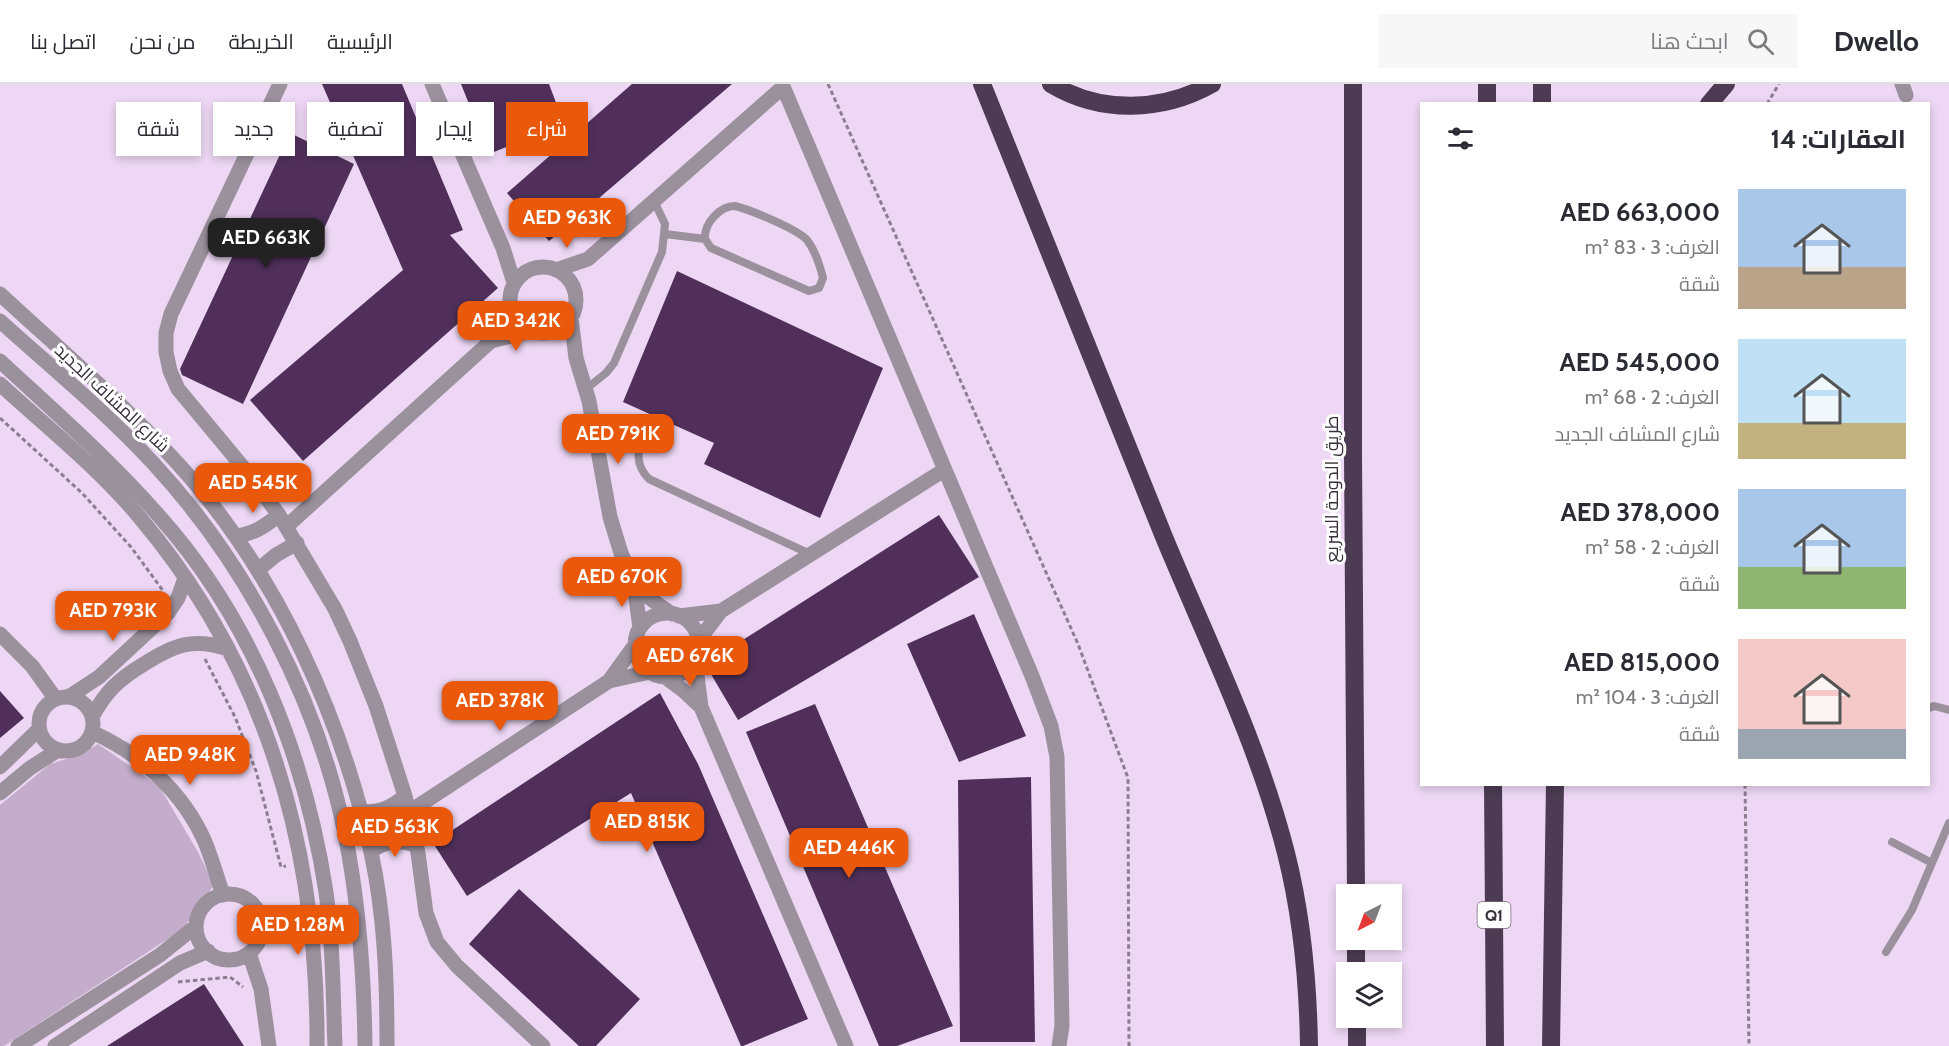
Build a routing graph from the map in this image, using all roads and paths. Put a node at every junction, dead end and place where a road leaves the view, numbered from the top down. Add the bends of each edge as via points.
1 (279, 84) edge
2 (432, 84) edge
3 (828, 84) edge
4 (982, 84) edge
5 (1051, 84) edge
6 (1212, 84) edge
7 (1353, 84) edge
8 (1487, 84) edge
9 (1542, 84) edge
10 (1726, 84) edge
11 (1779, 84) edge
12 (783, 86) edge
13 (1487, 102) edge
14 (1542, 102) edge
15 (1711, 102) edge
16 (1768, 102) edge
17 (654, 201) junction
18 (665, 234) junction
19 (705, 239) junction
20 (503, 248) junction
21 (588, 259) junction
22 (533, 268) junction
23 (556, 270) junction
24 (514, 283) junction
25 (575, 292) junction
26 (0, 294) edge
27 (510, 306) junction
28 (571, 318) junction
29 (0, 321) edge
30 (532, 331) junction
31 (549, 332) junction
32 (491, 341) junction
33 (576, 357) junction
34 (0, 361) edge
35 (0, 384) edge
36 (586, 389) junction
37 (643, 431) dead end
38 (944, 470) junction
39 (282, 521) junction
40 (236, 536) junction
41 (297, 543) junction
42 (811, 554) junction
43 (258, 570) junction
44 (186, 578) junction
45 (634, 583) junction
46 (722, 611) junction
47 (676, 615) junction
48 (640, 628) junction
49 (0, 634) edge
50 (698, 641) junction
51 (635, 645) junction
52 (228, 649) junction
53 (695, 660) junction
54 (658, 675) junction
55 (609, 681) junction
56 (62, 697) junction
57 (701, 707) junction
58 (1930, 708) edge
59 (1949, 710) edge
60 (92, 724) junction
61 (39, 729) junction
62 (58, 750) junction
63 (0, 767) edge
64 (1493, 786) edge
65 (1555, 786) edge
66 (1745, 786) edge
67 (0, 793) edge
68 (405, 796) junction
69 (360, 812) junction
70 (409, 812) junction
71 (1949, 823) edge
72 (1892, 842) dead end
73 (416, 845) junction
74 (371, 851) junction
75 (1932, 863) junction
76 (1356, 884) edge
77 (223, 895) junction
78 (196, 926) junction
79 (208, 951) junction
80 (1886, 952) dead end
81 (249, 953) junction
82 (171, 970) junction
83 (261, 989) junction
84 (365, 1024) junction
85 (1357, 1028) edge
86 (387, 1045) edge
87 (18, 1046) edge
88 (55, 1046) edge
89 (269, 1046) edge
90 (317, 1046) edge
91 (335, 1046) edge
92 (365, 1046) edge
93 (543, 1046) edge
94 (846, 1046) edge
95 (1059, 1046) edge
96 (1129, 1046) edge
97 (1309, 1046) edge
98 (1357, 1046) edge
99 (1495, 1046) edge
100 (1551, 1046) edge
101 (1749, 1046) edge

1 - 39 street via 171,314 166,352 178,389
2 - 20 street
3 - 96 path via 1078,644 1128,778
4 - 97 highway via 1268,793 1298,913 1308,994
5 - 6 highway via 1094,102 1126,107 1157,105 1192,95
7 - 76 highway, طريق الدوحة السريع
8 - 13 highway
9 - 14 highway
10 - 15 highway
11 - 16 path
12 - 17 street
12 - 38 street
17 - 18 lane via 663,218
17 - 21 street
18 - 19 lane
18 - 36 lane via 660,258 620,352 606,373
19 - 19 lane via 711,248 809,291 822,284 818,262 806,239 740,207 723,209 706,228
20 - 22 street
20 - 24 street
21 - 23 street
21 - 25 street
22 - 23 street
22 - 24 street
23 - 25 street via 568,279
24 - 27 street
25 - 28 street
26 - 40 street via 143,427
27 - 30 street via 518,321
27 - 32 street
28 - 31 street
28 - 33 street
29 - 84 street, شارع المشاف الجديد via 153,462 219,544 269,628 311,721 337,801 352,872
30 - 31 street
30 - 32 street
31 - 33 street
32 - 39 street
33 - 36 street
34 - 91 street via 113,465 161,517 217,593 259,669 293,750 316,838 330,929
35 - 44 street via 113,488
36 - 45 street via 610,517
37 - 42 lane via 639,467 649,479
38 - 42 street
38 - 95 street via 1039,693 1055,741 1062,1026
39 - 40 street via 249,535
39 - 41 street
40 - 43 street
41 - 43 street
41 - 68 street via 350,641
42 - 46 street
43 - 69 street via 308,664
44 - 52 street
44 - 56 street via 178,598 160,622 99,677
45 - 47 street
45 - 48 street
46 - 47 street
46 - 50 street
47 - 48 street via 651,618
47 - 50 street via 692,626
48 - 51 street
49 - 56 street
50 - 53 street
51 - 54 street via 639,661
51 - 55 street
52 - 60 street via 203,642 165,651 108,691
52 - 90 street via 268,738 295,831 311,912
53 - 54 street via 679,675
53 - 57 street
54 - 55 street
54 - 57 street
55 - 70 street
56 - 60 street via 84,703
56 - 61 street via 47,704
57 - 94 street
58 - 59 lane
60 - 62 street via 88,740 74,750
60 - 77 street via 147,766 183,804 205,842
61 - 62 street via 49,745
61 - 63 street
62 - 67 street
64 - 99 highway, Q1
65 - 100 highway
66 - 101 path
68 - 69 street via 385,810
68 - 70 street
69 - 74 street
70 - 73 street
71 - 75 lane
72 - 75 lane
73 - 74 street via 392,841
73 - 93 street via 426,913 437,942 456,966
74 - 86 street via 382,918
75 - 80 lane via 1912,909
77 - 78 street via 204,906
77 - 81 street via 244,898 260,914 261,935
78 - 79 street via 201,944
78 - 87 street via 160,955
79 - 81 street via 228,960
79 - 82 street
81 - 83 street
82 - 83 path via 177,982 230,977 248,991
82 - 88 street
83 - 89 street
84 - 86 street
84 - 92 street, شارع المشاف الجديد
85 - 98 highway

